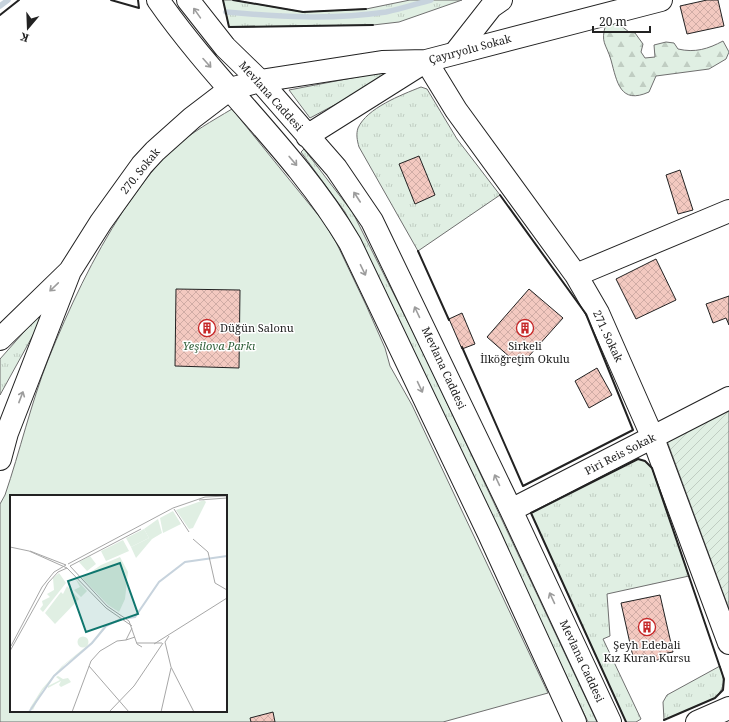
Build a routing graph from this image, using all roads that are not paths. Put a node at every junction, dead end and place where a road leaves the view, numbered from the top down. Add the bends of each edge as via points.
1 (158, 0) edge
2 (188, 0) edge
3 (501, 0) edge
4 (661, 0) edge
5 (455, 53) junction
6 (426, 61) junction
7 (260, 81) junction
8 (230, 89) junction
9 (307, 136) junction
10 (729, 211) edge
11 (70, 271) junction
12 (576, 275) junction
13 (0, 339) edge
14 (729, 398) edge
15 (3, 429) edge
16 (653, 438) junction
17 (0, 458) edge
18 (511, 510) junction
19 (729, 643) edge
20 (729, 708) edge
21 (575, 722) edge
22 (610, 722) edge
23 (697, 722) edge

1 -> 8 street via 182,34
7 -> 2 street, Mevlana Caddesi via 225,48
3 - 5 street via 491,7
4 - 5 street, Çayıryolu Sokak
5 - 6 street, Çayıryolu Sokak
6 - 7 street, Çayıryolu Sokak via 382,62
6 - 9 street
6 - 12 street, 271. Sokak via 456,110
7 - 8 street, Çayıryolu Sokak
7 - 9 street, Mevlana Caddesi
8 - 11 street, 270. Sokak via 192,118 142,165
8 -> 21 street via 302,172 332,212 350,243 483,520
18 -> 9 street, Mevlana Caddesi via 372,222 336,168
10 - 12 street
11 -> 13 street
15 -> 11 street
12 - 16 street, 271. Sokak via 615,348
14 - 16 street, Piri Reis Sokak
15 - 17 street
16 - 18 street, Piri Reis Sokak
16 - 19 street, 271. Sokak
22 -> 18 street, Mevlana Caddesi
20 - 23 street

